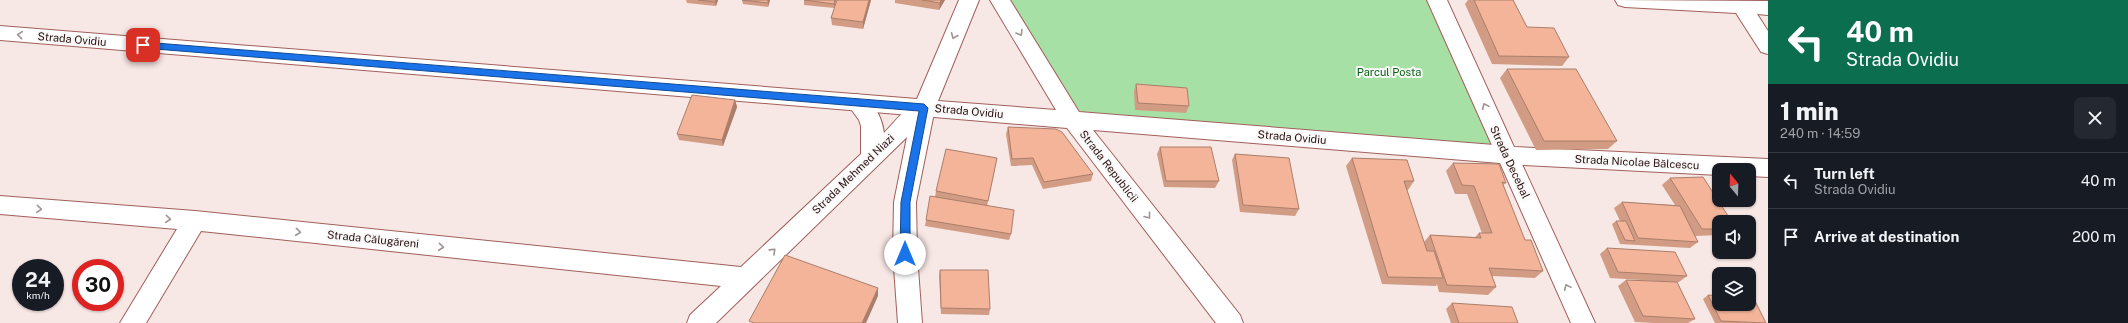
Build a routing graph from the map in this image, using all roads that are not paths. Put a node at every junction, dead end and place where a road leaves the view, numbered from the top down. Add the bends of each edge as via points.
1 (969, 0) edge
2 (1000, 0) edge
3 (1437, 0) edge
4 (1625, 0) edge
5 (1740, 3) edge
6 (1768, 8) edge
7 (0, 33) edge
8 (1768, 48) edge
9 (857, 102) junction
10 (924, 108) junction
11 (1072, 120) junction
12 (872, 155) junction
13 (1507, 155) junction
14 (1768, 168) edge
15 (0, 206) edge
16 (196, 221) junction
17 (745, 278) junction
18 (132, 323) edge
19 (699, 323) edge
20 (910, 323) edge
21 (1231, 323) edge
22 (1584, 323) edge

1 -> 10 main road, Strada Mehmed Niazi
2 -> 11 main road, Strada Republicii
13 -> 3 main road, Strada Decebal
4 - 5 main road
5 - 6 main road
5 - 8 main road
9 -> 7 main road, Strada Ovidiu
9 - 10 main road, Strada Ovidiu
9 - 12 main road via 872,122
10 - 11 main road, Strada Ovidiu
10 - 12 main road, Strada Mehmed Niazi
10 - 20 main road via 906,202 905,254
11 - 13 main road, Strada Ovidiu
11 -> 21 main road, Strada Republicii
17 -> 12 main road, Strada Mehmed Niazi
13 - 14 main road, Strada Nicolae Bălcescu
22 -> 13 main road, Strada Decebal
15 -> 16 main road, Strada Călugăreni
16 -> 17 main road, Strada Călugăreni
16 - 18 main road
17 - 19 main road, Strada Mehmed Niazi

